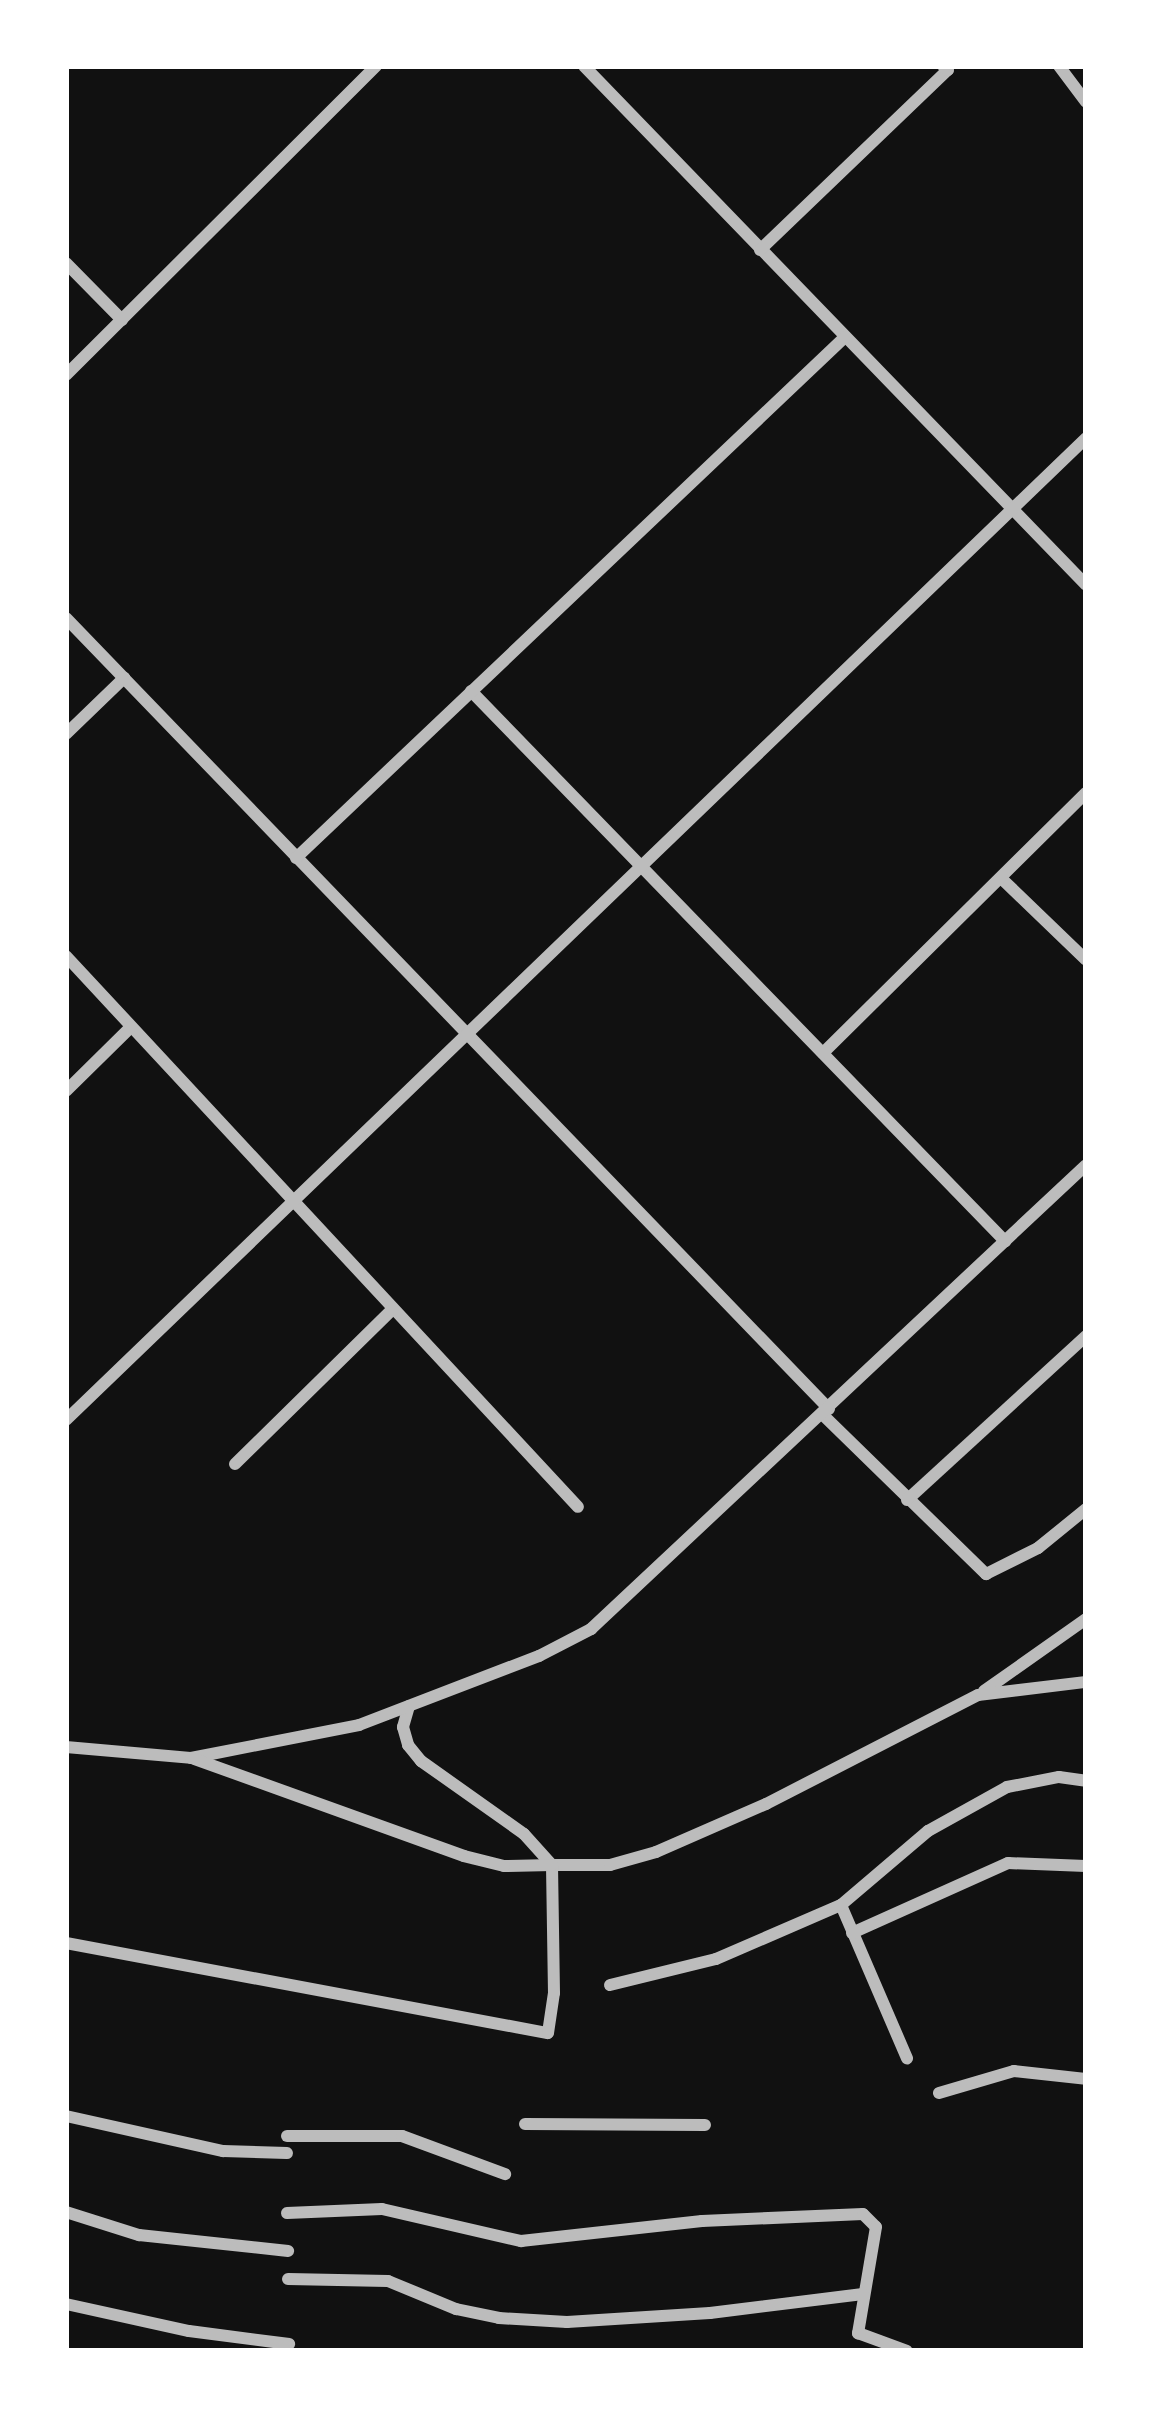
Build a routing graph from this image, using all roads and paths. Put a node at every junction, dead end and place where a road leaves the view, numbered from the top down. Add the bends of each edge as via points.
1 (376, 66) edge
2 (584, 66) edge
3 (944, 66) edge
4 (1059, 66) edge
5 (1086, 102) edge
6 (760, 250) junction
7 (66, 263) edge
8 (122, 320) junction
9 (845, 337) junction
10 (66, 375) edge
11 (1086, 438) edge
12 (1014, 512) junction
13 (1086, 585) edge
14 (66, 618) edge
15 (124, 678) junction
16 (471, 691) junction
17 (66, 734) edge
18 (1086, 793) edge
19 (296, 858) junction
20 (643, 868) junction
21 (1003, 880) junction
22 (66, 956) edge
23 (1086, 960) edge
24 (131, 1027) junction
25 (468, 1034) junction
26 (823, 1053) junction
27 (66, 1090) edge
28 (1086, 1165) edge
29 (294, 1202) junction
30 (1005, 1241) junction
31 (393, 1309) junction
32 (1086, 1336) edge
33 (826, 1412) junction
34 (66, 1420) edge
35 (235, 1464) dead end
36 (907, 1500) junction
37 (578, 1507) dead end
38 (1086, 1509) edge
39 (1086, 1619) edge
40 (1086, 1682) edge
41 (978, 1695) junction
42 (409, 1706) junction
43 (66, 1747) edge
44 (191, 1758) junction
45 (1086, 1781) edge
46 (552, 1864) junction
47 (1086, 1865) edge
48 (841, 1905) junction
49 (852, 1933) junction
50 (66, 1943) edge
51 (610, 1985) dead end
52 (907, 2058) dead end
53 (1086, 2079) edge
54 (939, 2093) dead end
55 (66, 2116) edge
56 (525, 2124) dead end
57 (705, 2126) dead end
58 (287, 2136) dead end
59 (287, 2153) dead end
60 (505, 2174) dead end
61 (66, 2212) edge
62 (287, 2212) dead end
63 (288, 2251) dead end
64 (288, 2279) dead end
65 (863, 2294) junction
66 (66, 2304) edge
67 (289, 2344) dead end
68 (907, 2351) edge

1 - 8 street
2 - 6 street
3 - 6 street
4 - 5 street
6 - 9 street
7 - 8 street
8 - 10 street
9 - 12 street
9 - 16 street
11 - 12 street
12 - 13 street
12 - 20 street
14 - 15 street
15 - 17 street
15 - 19 street
16 - 19 street
16 - 20 street
18 - 21 street
19 - 25 street
20 - 25 street
20 - 26 street
21 - 23 street
21 - 26 street
22 - 24 street
24 - 27 street
24 - 29 street
25 - 29 street
25 - 33 street
26 - 30 street
28 - 30 street
29 - 31 street
29 - 34 street
30 - 33 street
31 - 35 street
31 - 37 street
32 - 36 street
33 - 36 street
33 - 42 street via 590,1629
36 - 38 street via 986,1574 1038,1548
39 - 41 street
40 - 41 street
41 - 46 street via 656,1852 610,1865
42 - 44 street via 359,1725
42 - 46 street via 408,1745 421,1761 524,1834
43 - 44 street
44 - 46 street via 464,1856 503,1866
45 - 48 street via 1007,1787 928,1831
46 - 50 street via 548,2033
47 - 49 street via 1008,1863
48 - 49 street
48 - 51 street via 716,1959
49 - 52 street
53 - 54 street via 1014,2072
55 - 59 street via 223,2151
56 - 57 street
58 - 60 street via 401,2136
61 - 63 street via 139,2235
62 - 65 street via 382,2209 521,2241 863,2214 876,2227
64 - 65 street via 388,2282 456,2309 567,2322
65 - 68 street via 858,2332
66 - 67 street

